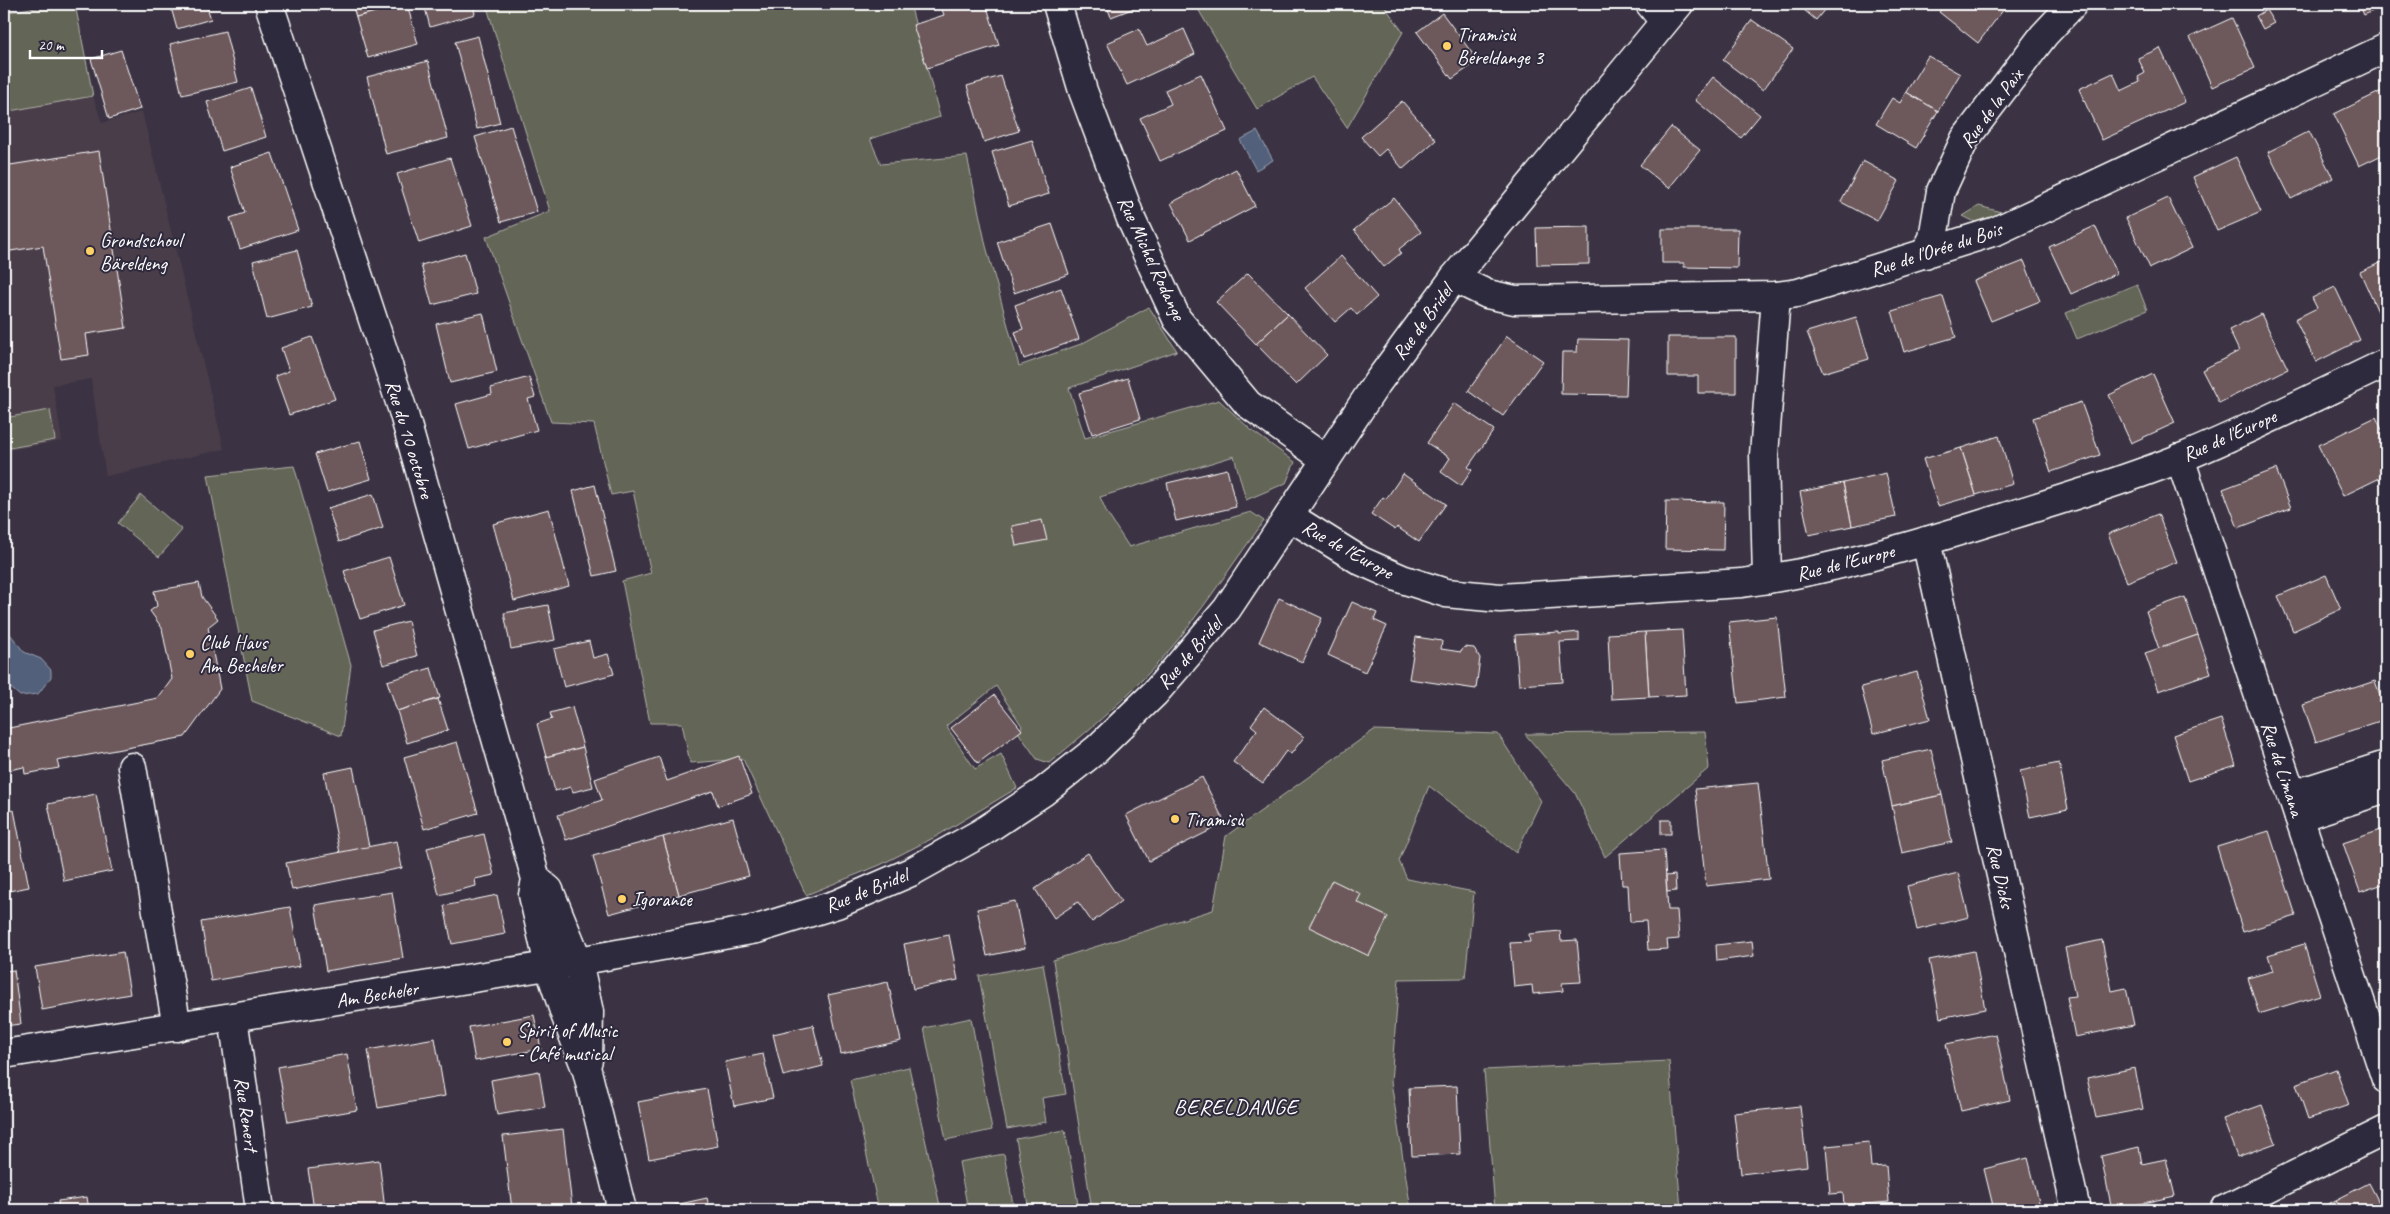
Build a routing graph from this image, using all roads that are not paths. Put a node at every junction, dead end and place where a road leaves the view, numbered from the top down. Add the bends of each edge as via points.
1 (268, 4) edge
2 (1057, 4) edge
3 (2073, 4) edge
4 (1664, 10) edge
5 (2386, 48) edge
6 (1925, 254) junction
7 (1454, 278) junction
8 (1776, 296) junction
9 (2386, 363) edge
10 (2180, 458) junction
11 (1326, 460) junction
12 (1289, 516) junction
13 (1926, 541) junction
14 (1767, 579) junction
15 (2386, 765) edge
16 (132, 767) dead end
17 (2386, 789) edge
18 (2296, 806) junction
19 (536, 879) junction
20 (578, 962) junction
21 (549, 966) junction
22 (233, 1018) junction
23 (177, 1027) junction
24 (4, 1054) edge
25 (588, 1071) junction
26 (2386, 1079) edge
27 (2386, 1130) edge
28 (260, 1210) edge
29 (622, 1210) edge
30 (2076, 1210) edge
31 (2224, 1210) edge

1 - 19 street, Rue du 10 octobre via 403,411
2 - 11 street, Rue Michel Rodange via 1083,91 1131,218 1176,319 1248,404
3 - 6 street, Rue de la Paix via 2044,35 1965,139 1941,191 1933,238
4 - 7 street, Rue de Bridel
5 - 6 street, Rue de l'Orée du Bois via 1996,231
6 - 8 street, Rue de l'Orée du Bois
7 - 8 street, Rue de l'Orée du Bois via 1487,294 1515,300
7 - 11 street, Rue de Bridel via 1377,383
8 - 14 street via 1764,455
9 - 10 street, Rue de l'Europe
10 - 13 street, Rue de l'Europe
10 - 18 street, Rue de Limana
11 - 12 street, Rue de Bridel
12 - 14 street, Rue de l'Europe via 1361,561 1446,593 1500,598
12 - 20 street, Rue de Bridel via 1227,608 1155,693 1098,748 1043,792 981,833 912,872 837,904 757,929
13 - 14 street, Rue de l'Europe via 1821,570
13 - 30 street, Rue Dicks
15 - 18 street
16 - 23 street
17 - 18 street
18 - 26 street, Rue de Limana
19 - 20 street, Rue du 10 octobre via 549,890
19 - 21 street, Rue du 10 octobre via 532,895
20 - 21 street, Am Becheler
20 - 25 street via 589,1012
21 - 22 street, Am Becheler
21 - 25 street
22 - 23 street, Am Becheler
22 - 28 street, Rue Renert
23 - 24 street, Am Becheler
25 - 29 street
27 - 31 street

